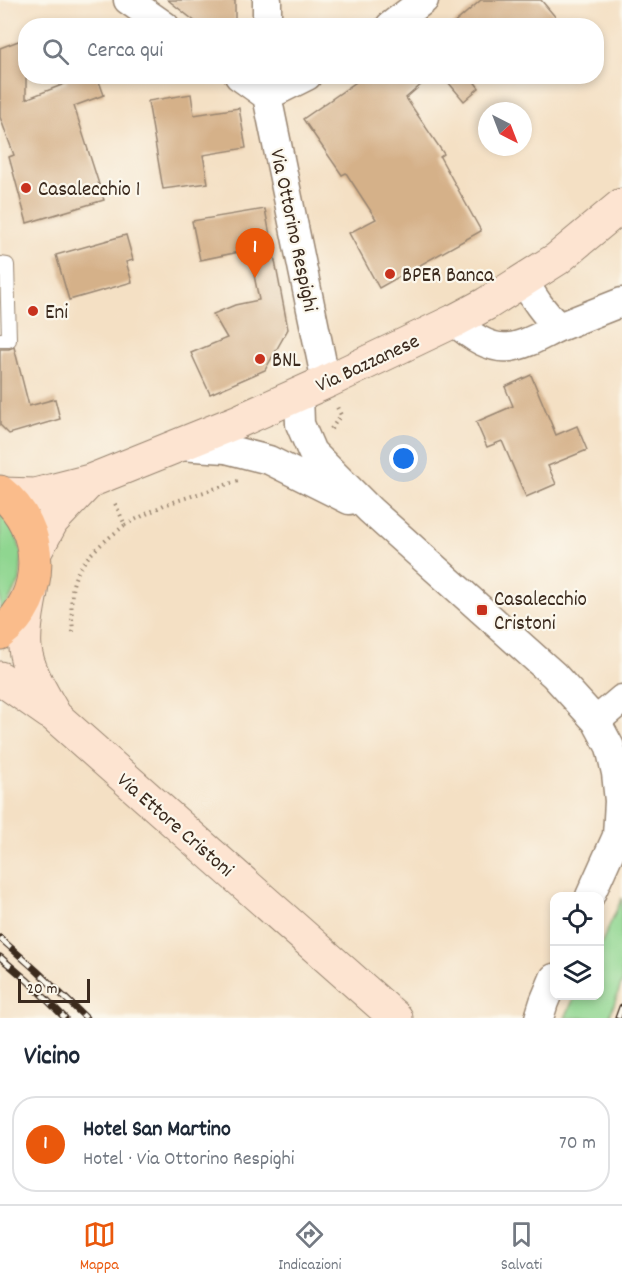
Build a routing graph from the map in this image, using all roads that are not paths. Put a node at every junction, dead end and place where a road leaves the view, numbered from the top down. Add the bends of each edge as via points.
1 (128, 0) edge
2 (267, 0) edge
3 (424, 0) edge
4 (154, 18) edge
5 (267, 18) edge
6 (400, 18) edge
7 (267, 86) edge
8 (622, 205) edge
9 (0, 264) edge
10 (523, 280) junction
11 (622, 302) edge
12 (454, 321) junction
13 (559, 327) junction
14 (0, 340) edge
15 (312, 388) junction
16 (179, 446) junction
17 (102, 491) junction
18 (1, 493) edge
19 (370, 510) junction
20 (35, 552) junction
21 (31, 592) junction
22 (0, 633) edge
23 (0, 678) edge
24 (622, 699) edge
25 (55, 716) junction
26 (596, 721) junction
27 (592, 892) edge
28 (550, 989) edge
29 (396, 1018) edge
30 (539, 1018) edge

1 - 4 street
2 - 5 street
3 - 6 street
7 - 15 street, Via Ottorino Respighi
8 - 10 main road, Via Bazzanese via 557,259
9 - 14 lane via 7,265 9,340
10 - 12 main road, Via Bazzanese
10 - 13 street via 538,306
11 - 13 street
12 - 13 street via 485,343 501,347 524,343
12 - 15 main road, Via Bazzanese
15 - 16 main road, Via Bazzanese
15 - 19 street via 300,424 312,452
16 - 17 main road, Via Bazzanese
16 - 19 street via 226,449 269,460
17 - 18 main road, Via Bazzanese
17 - 20 main road, Via Bazzanese via 52,521
18 - 20 main road via 24,519
19 - 26 street via 554,675
20 - 21 main road
21 - 22 main road via 22,610
21 - 25 main road, Via Ettore Cristoni via 25,648 31,671
23 - 25 main road
24 - 26 street
25 - 29 main road, Via Ettore Cristoni
26 - 27 street via 610,747 619,801 617,836
28 - 30 street

